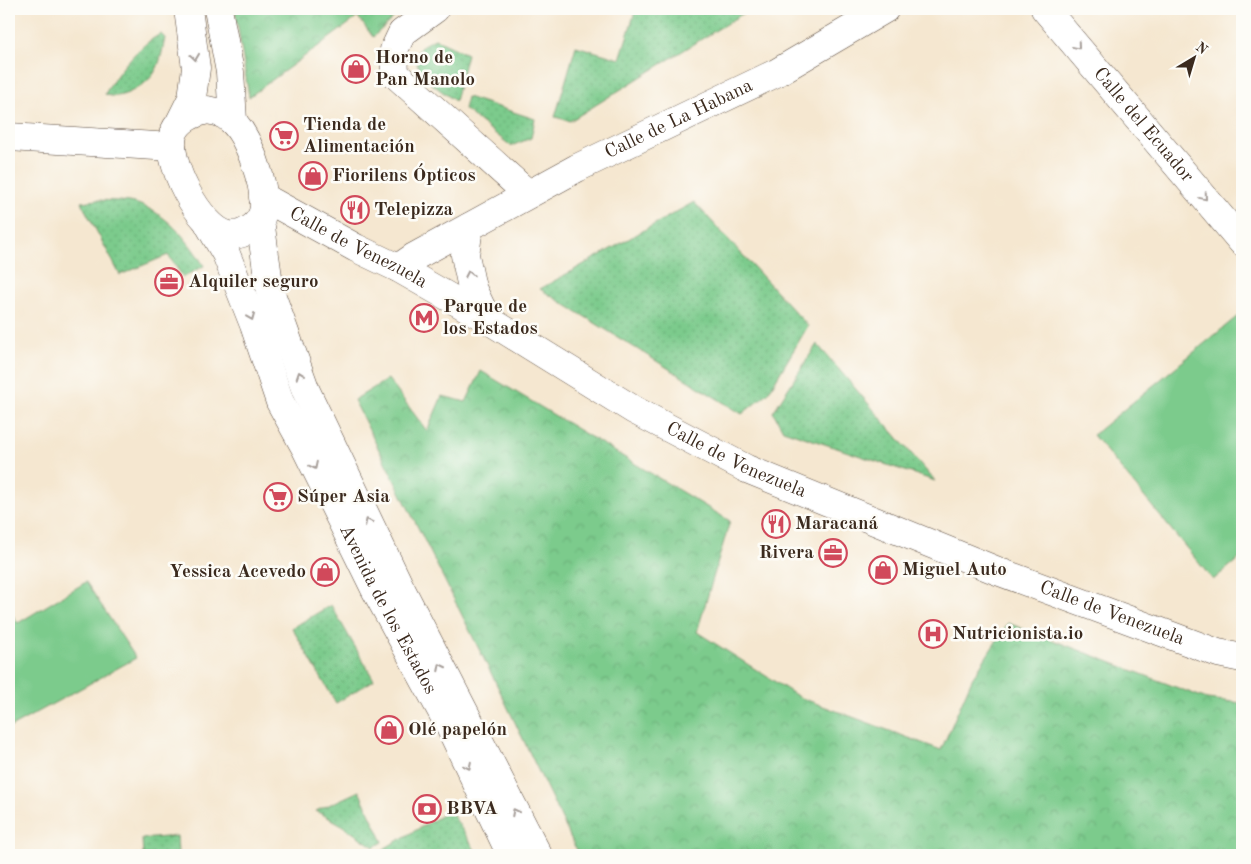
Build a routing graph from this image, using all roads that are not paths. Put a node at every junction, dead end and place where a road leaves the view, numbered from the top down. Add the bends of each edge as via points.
1 (188, 9) edge
2 (218, 9) edge
3 (435, 9) edge
4 (885, 9) edge
5 (1045, 9) edge
6 (233, 121) junction
7 (176, 135) junction
8 (9, 137) edge
9 (528, 194) junction
10 (261, 208) junction
11 (209, 225) junction
12 (469, 227) junction
13 (1242, 242) edge
14 (398, 268) junction
15 (487, 319) junction
16 (1242, 658) edge
17 (511, 855) edge
18 (538, 855) edge

1 -> 7 street via 196,68 192,98
2 - 6 street via 230,72
3 - 9 street via 402,34 394,50 396,74
4 - 9 street, Calle de La Habana via 776,72
5 -> 13 street, Calle del Ecuador
6 - 7 street via 222,113 207,110 193,113
6 - 10 street via 254,158 260,179
7 - 8 street
7 - 11 street via 176,164 182,181 193,204
9 - 12 street, Calle de La Habana
10 - 11 street via 253,227 237,235 220,232
10 - 14 street, Calle de Venezuela
18 -> 10 street, Avenida de los Estados via 396,580 306,390 270,291
11 -> 17 street, Avenida de los Estados via 226,254 280,402 375,589 448,723
12 - 14 street, Calle de La Habana
15 -> 12 street via 472,288 465,255
14 - 15 street, Calle de Venezuela
15 - 16 street, Calle de Venezuela via 634,410 747,469 1000,572 1218,653

